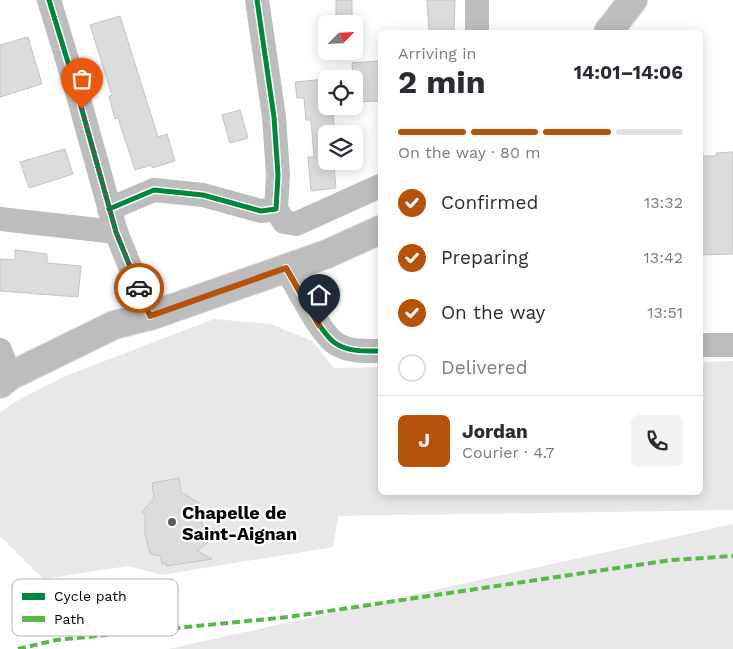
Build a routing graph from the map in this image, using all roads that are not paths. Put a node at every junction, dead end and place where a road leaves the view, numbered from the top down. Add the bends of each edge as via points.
1 (49, 0) edge
2 (257, 0) edge
3 (477, 0) edge
4 (633, 0) edge
5 (477, 30) edge
6 (610, 30) edge
7 (378, 187) edge
8 (109, 209) junction
9 (276, 209) junction
10 (0, 219) edge
11 (378, 231) edge
12 (116, 232) junction
13 (286, 268) junction
14 (150, 316) junction
15 (733, 344) edge
16 (703, 345) edge
17 (0, 350) edge
18 (378, 351) edge
19 (5, 380) edge

1 - 8 street
2 - 9 street via 274,116 278,175
3 - 5 street
4 - 6 main road
7 - 9 street via 296,224 284,222
8 - 9 street via 154,190 202,195 261,211
8 - 12 street
10 - 12 street
11 - 13 main road
12 - 14 street
13 - 14 main road
13 - 18 street via 319,325 334,343 355,351
14 - 19 main road via 114,325
15 - 16 street
17 - 19 street

